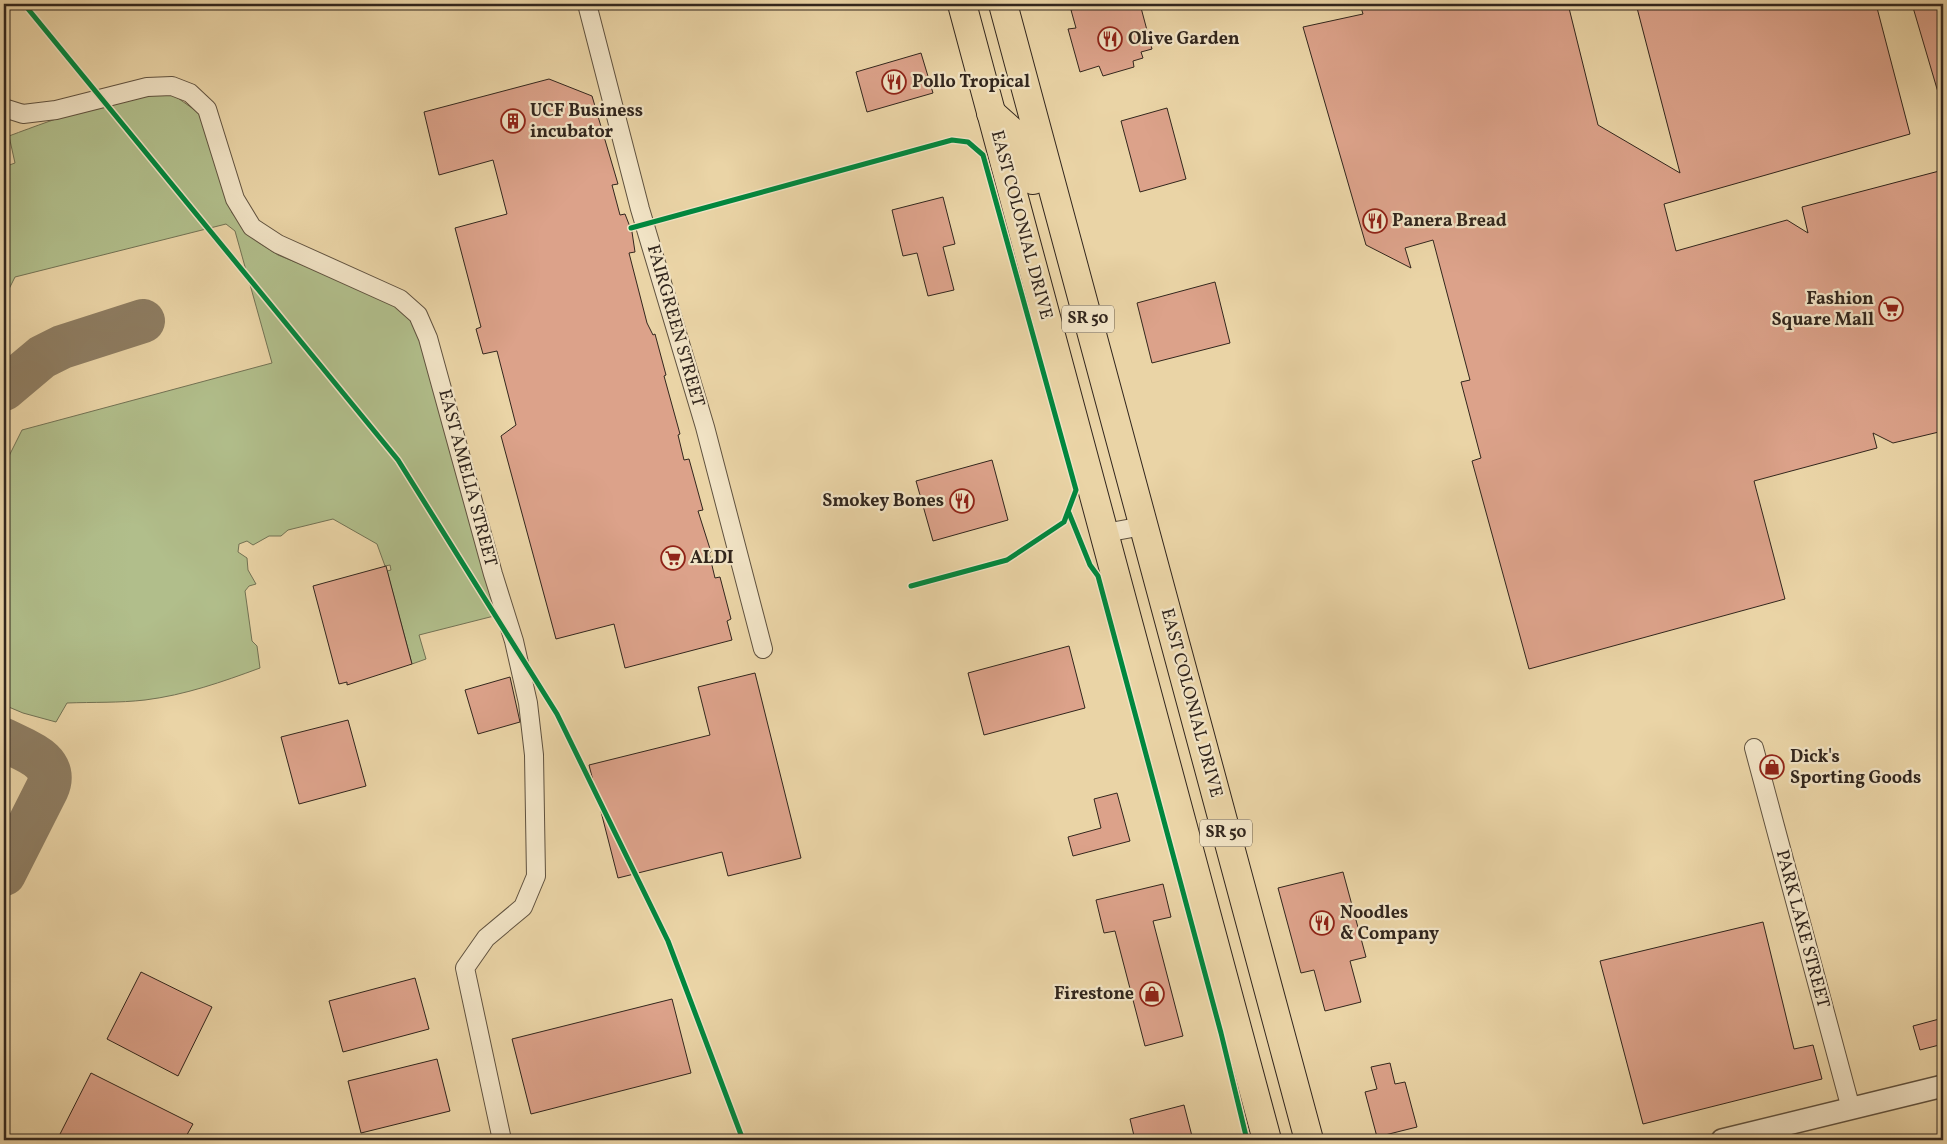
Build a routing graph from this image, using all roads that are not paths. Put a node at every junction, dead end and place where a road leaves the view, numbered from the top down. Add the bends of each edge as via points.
1 (587, 4) edge
2 (962, 4) edge
3 (979, 4) edge
4 (1003, 4) edge
5 (4, 108) edge
6 (1032, 111) junction
7 (991, 113) junction
8 (1069, 244) junction
9 (1143, 526) junction
10 (1105, 533) junction
11 (763, 649) dead end
12 (1754, 748) dead end
13 (1943, 1086) edge
14 (1851, 1109) junction
15 (502, 1140) edge
16 (1267, 1140) edge
17 (1309, 1140) edge
18 (1722, 1140) edge

1 - 11 street, FAIRGREEN STREET via 640,208 704,427
2 - 7 highway, EAST COLONIAL DRIVE / SR 50
3 - 6 highway via 1000,84
4 - 6 highway, EAST COLONIAL DRIVE / SR 50
5 - 15 street, EAST AMELIA STREET via 23,114 56,110 148,87 172,86 190,93 207,109 235,199 252,227 278,244 400,299 418,315 428,338 514,641 528,704 534,755 536,876 523,907 486,938 465,968
6 - 8 highway, EAST COLONIAL DRIVE / SR 50
7 - 8 highway via 1019,138 1046,225
7 - 10 highway, EAST COLONIAL DRIVE / SR 50
8 - 9 highway, EAST COLONIAL DRIVE / SR 50
9 - 10 street
9 - 17 highway, EAST COLONIAL DRIVE / SR 50
10 - 16 highway, EAST COLONIAL DRIVE / SR 50
12 - 14 street, PARK LAKE STREET
13 - 14 street
14 - 18 street

